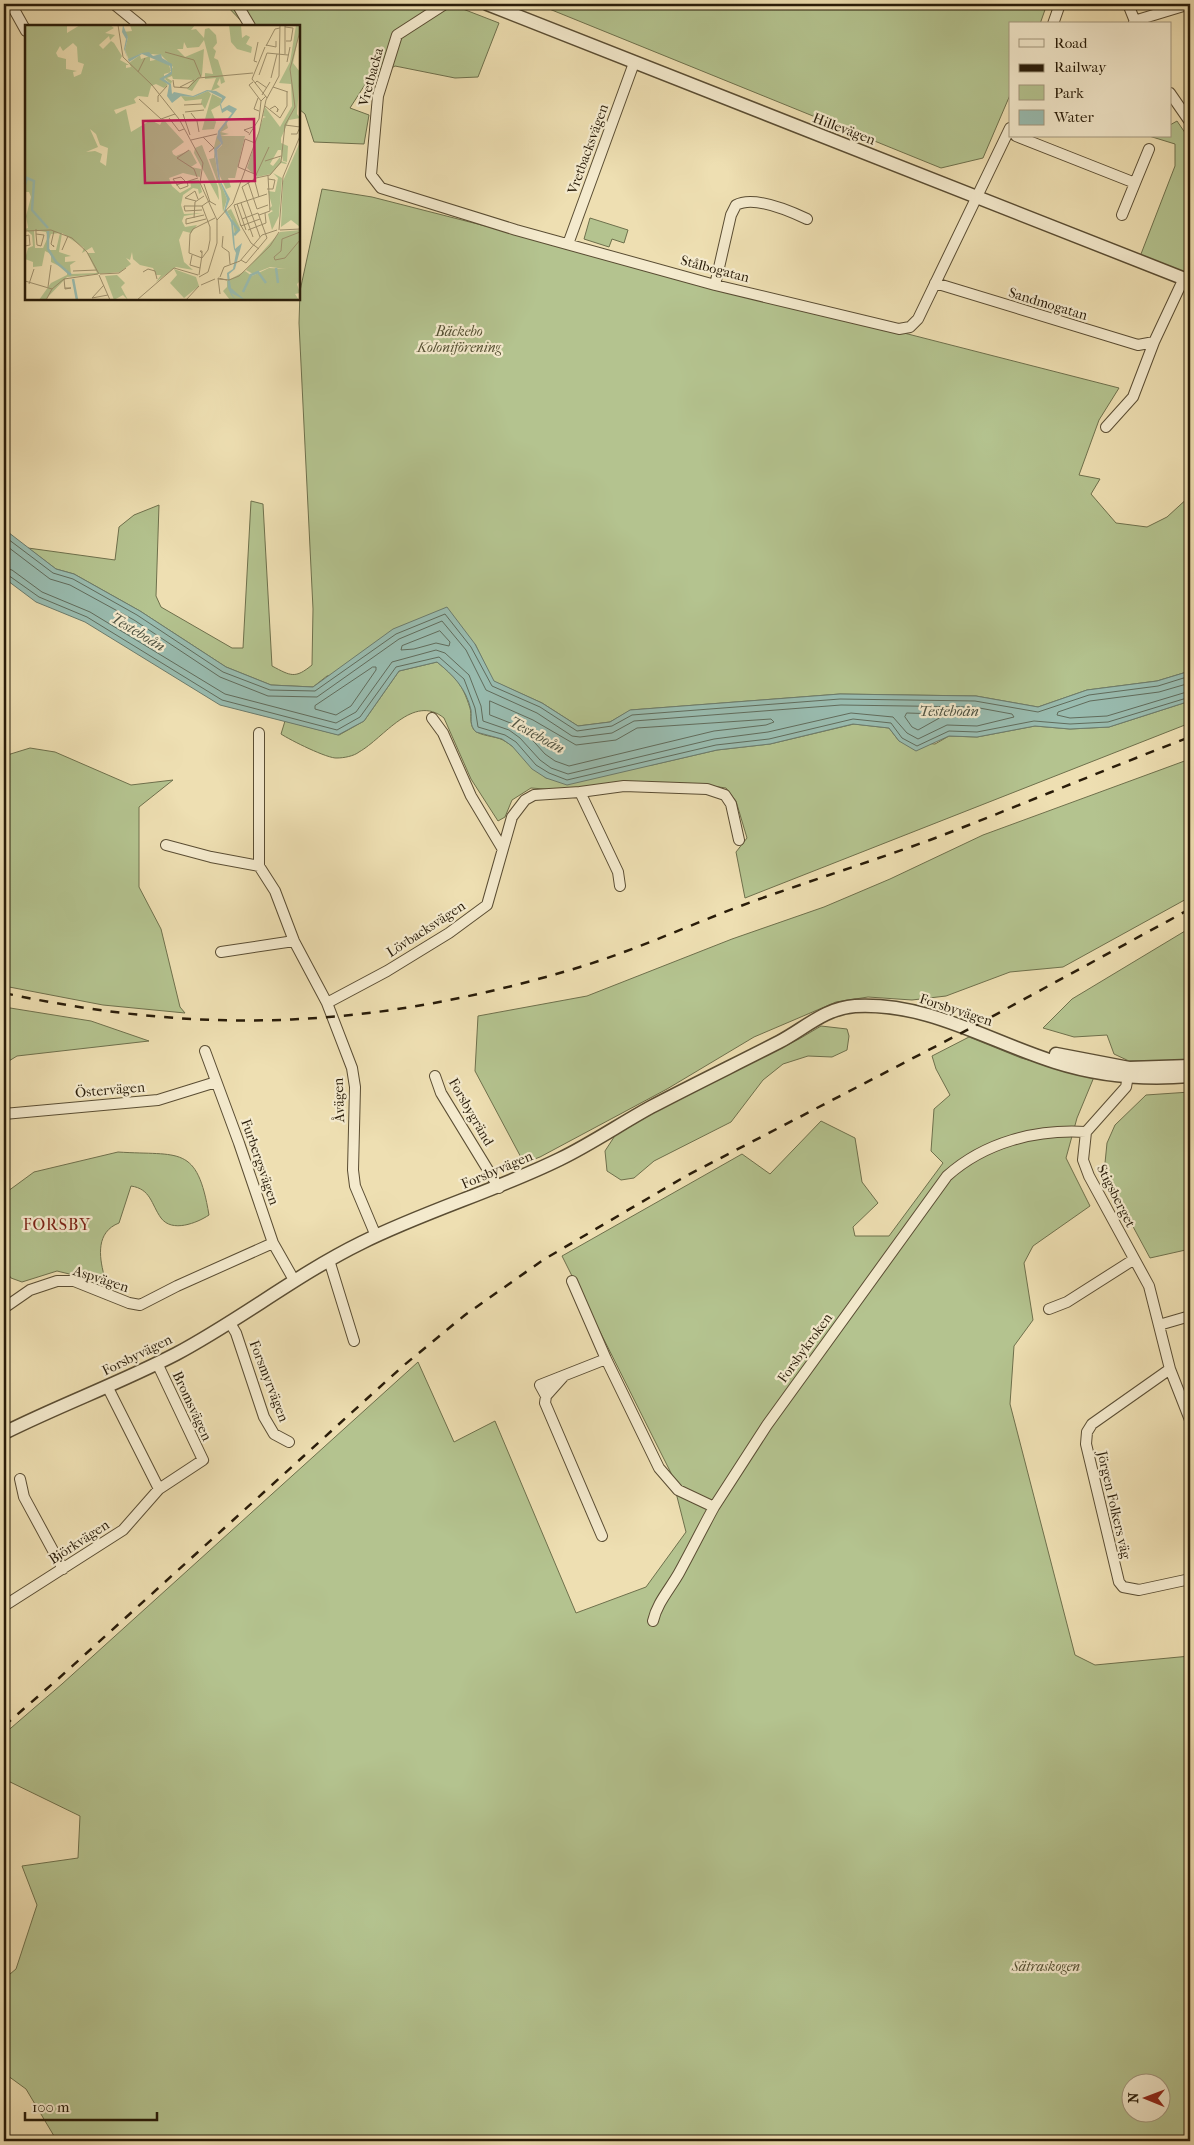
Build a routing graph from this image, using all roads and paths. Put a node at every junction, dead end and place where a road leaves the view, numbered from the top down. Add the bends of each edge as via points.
1 (11, 4) edge
2 (114, 4) edge
3 (237, 4) edge
4 (445, 4) edge
5 (487, 4) edge
6 (1060, 4) edge
7 (1128, 4) edge
8 (1190, 4) edge
9 (1054, 22) edge
10 (1135, 22) edge
11 (139, 25) edge
12 (249, 25) edge
13 (25, 29) edge
14 (634, 63) junction
15 (1172, 96) edge
16 (1190, 122) edge
17 (1009, 136) edge
18 (1026, 138) edge
19 (1149, 149) dead end
20 (375, 183) joint
21 (1135, 183) junction
22 (976, 197) junction
23 (1122, 215) dead end
24 (807, 220) dead end
25 (568, 244) junction
26 (1187, 280) edge
27 (935, 283) junction
28 (714, 285) junction
29 (1154, 342) junction
30 (1106, 428) dead end
31 (432, 718) dead end
32 (259, 733) dead end
33 (580, 792) junction
34 (739, 840) dead end
35 (166, 845) dead end
36 (502, 848) junction
37 (259, 866) junction
38 (620, 886) dead end
39 (294, 941) junction
40 (221, 952) dead end
41 (327, 1003) junction
42 (205, 1051) dead end
43 (1190, 1066) edge
44 (1128, 1072) junction
45 (435, 1076) dead end
46 (1190, 1076) edge
47 (216, 1082) junction
48 (4, 1114) edge
49 (1086, 1132) junction
50 (499, 1188) junction
51 (376, 1236) junction
52 (273, 1243) junction
53 (329, 1260) junction
54 (1133, 1260) junction
55 (294, 1280) junction
56 (572, 1281) dead end
57 (4, 1308) edge
58 (1048, 1309) dead end
59 (1190, 1316) edge
60 (230, 1323) junction
61 (1159, 1325) junction
62 (354, 1341) dead end
63 (606, 1359) junction
64 (157, 1362) junction
65 (1170, 1369) junction
66 (107, 1386) junction
67 (1190, 1420) edge
68 (4, 1433) edge
69 (289, 1442) dead end
70 (204, 1460) joint
71 (20, 1480) dead end
72 (159, 1489) junction
73 (714, 1507) junction
74 (602, 1536) dead end
75 (64, 1569) junction
76 (1190, 1579) edge
77 (4, 1606) edge
78 (653, 1621) dead end

1 - 13 street
2 - 11 street
3 - 12 street
4 - 20 street, Vretbacka via 397,35 381,82 375,113 370,167
5 - 14 street, Hillevägen
6 - 9 street
7 - 10 street
8 - 10 street
14 - 22 street, Hillevägen
14 - 25 street, Vretbacksvägen
15 - 16 street
17 - 22 street, Stålbogatan
18 - 21 street
19 - 21 street
20 - 25 street, Stålbogatan via 385,191 416,201
21 - 23 street
22 - 26 street, Hillevägen
22 - 27 street, Stålbogatan
24 - 28 street via 776,206 745,202 736,205
25 - 28 street, Stålbogatan
26 - 29 street
27 - 28 street, Stålbogatan via 915,324 905,328
27 - 29 street, Sandmogatan via 1138,345
29 - 30 street via 1133,397
31 - 36 street via 443,733 471,796
32 - 37 street
33 - 34 street, Lövbacksvägen via 624,786 707,790 725,795 731,804
33 - 36 street, Lövbacksvägen via 534,796 525,800 512,816
33 - 38 street via 618,872
35 - 37 street
36 - 41 street, Lövbacksvägen via 487,905 393,968
37 - 39 street, Åvägen via 275,891
39 - 40 street
39 - 41 street, Åvägen
41 - 51 street, Åvägen via 356,1086 355,1186
42 - 47 street, Furbergsvägen
43 - 44 street, Forsbyvägen
44 - 46 street, Forsbyvägen
44 - 49 street via 1126,1087
44 - 50 street, Forsbyvägen via 1012,1045 929,1014 870,1007 842,1008 811,1021 781,1041 648,1108 561,1159
45 - 50 street, Forsbygränd via 441,1093
47 - 48 street, Östervägen via 158,1100
47 - 52 street, Furbergsvägen
49 - 54 street, Stigsberget via 1082,1160
49 - 73 street, Forsbykroken via 1036,1134 987,1148 965,1160 947,1176 767,1426
50 - 51 street, Forsbyvägen
51 - 53 street, Forsbyvägen
52 - 55 street, Furbergsvägen
52 - 57 street, Aspvägen via 140,1305 74,1282 57,1281 30,1290
53 - 55 street, Forsbyvägen
53 - 62 street
54 - 58 street via 1066,1302
54 - 61 street, Stigsberget via 1149,1286
55 - 60 street, Forsbyvägen
56 - 63 street
59 - 61 street
60 - 64 street, Forsbyvägen
60 - 69 street, Forsmyrvägen via 264,1417 274,1434
61 - 65 street, Stigsberget
63 - 73 street via 660,1468 678,1490
63 - 74 street via 540,1386
64 - 66 street, Forsbyvägen
64 - 70 street, Bromsvägen
65 - 67 street, Stigsberget
65 - 76 street, Jörgen Folkers väg via 1092,1424 1086,1444 1119,1582 1123,1587 1139,1590
66 - 68 street, Forsbyvägen
66 - 72 street
70 - 72 street, Björkvägen
71 - 75 street via 24,1497
72 - 75 street, Björkvägen via 123,1530
73 - 78 street, Forsbykroken
75 - 77 street, Björkvägen

